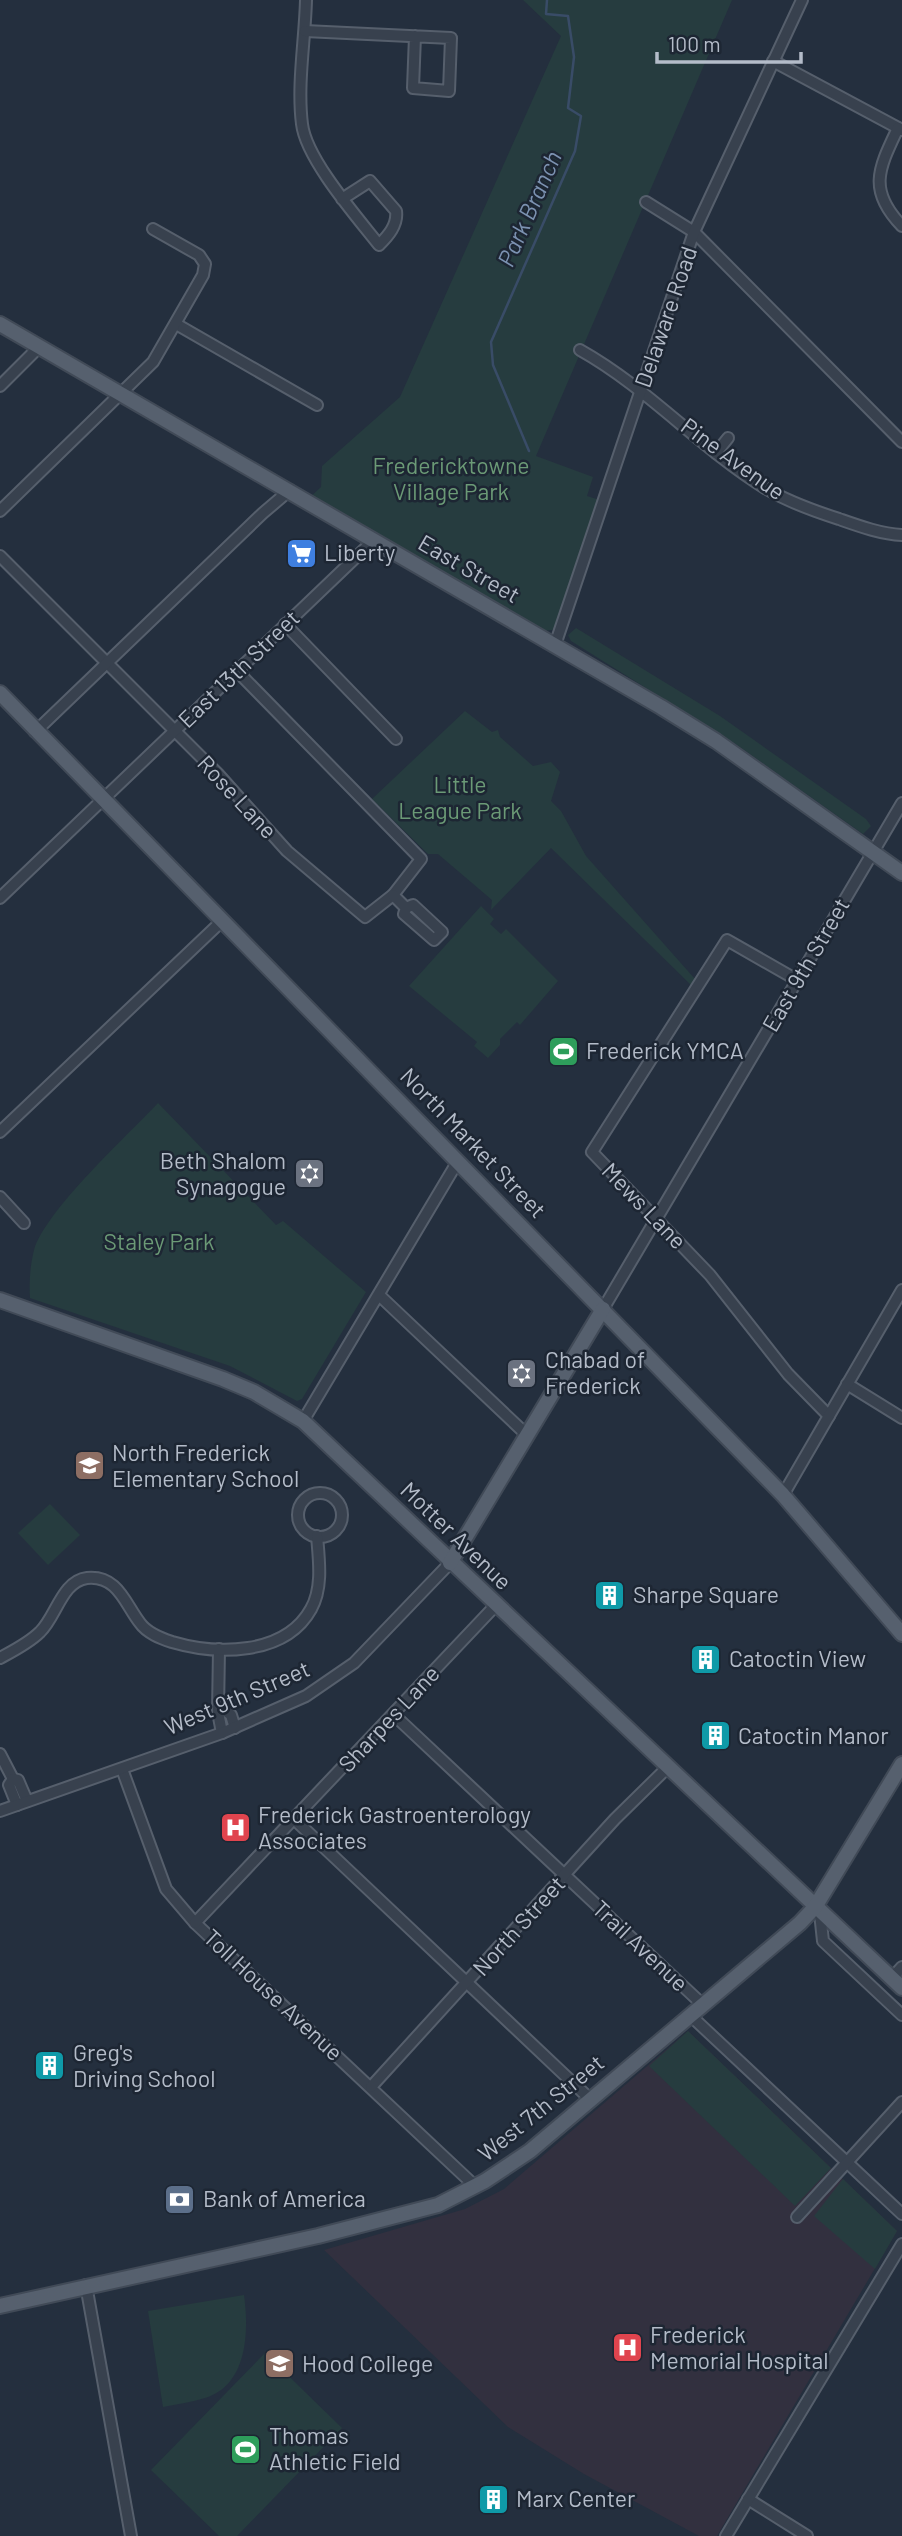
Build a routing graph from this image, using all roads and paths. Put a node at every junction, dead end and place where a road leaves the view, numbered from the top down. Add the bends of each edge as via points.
1 (306, 0) edge
2 (802, 0) edge
3 (305, 31) junction
4 (415, 36) junction
5 (773, 61) junction
6 (900, 129) edge
7 (342, 199) junction
8 (646, 202) dead end
9 (902, 226) edge
10 (153, 229) dead end
11 (694, 232) junction
12 (0, 324) edge
13 (176, 324) junction
14 (40, 346) junction
15 (580, 350) dead end
16 (0, 386) edge
17 (641, 389) junction
18 (121, 394) junction
19 (317, 405) dead end
20 (728, 438) dead end
21 (902, 442) edge
22 (716, 453) junction
23 (290, 491) junction
24 (0, 511) edge
25 (902, 535) edge
26 (374, 540) junction
27 (0, 556) edge
28 (285, 624) junction
29 (555, 645) junction
30 (109, 664) junction
31 (237, 671) junction
32 (0, 693) edge
33 (174, 731) junction
34 (35, 732) junction
35 (396, 739) dead end
36 (104, 799) junction
37 (902, 803) edge
38 (872, 852) junction
39 (902, 873) edge
40 (393, 895) junction
41 (0, 898) edge
42 (406, 908) dead end
43 (223, 920) junction
44 (797, 980) junction
45 (0, 1132) edge
46 (458, 1160) junction
47 (0, 1197) edge
48 (658, 1217) junction
49 (24, 1223) dead end
50 (902, 1290) edge
51 (380, 1296) junction
52 (0, 1300) edge
53 (603, 1309) junction
54 (847, 1384) junction
55 (829, 1416) junction
56 (902, 1418) edge
57 (303, 1421) junction
58 (527, 1435) junction
59 (783, 1495) junction
60 (317, 1536) junction
61 (450, 1563) junction
62 (495, 1606) junction
63 (902, 1634) edge
64 (219, 1650) junction
65 (0, 1658) edge
66 (219, 1706) junction
67 (394, 1715) junction
68 (235, 1728) junction
69 (222, 1733) junction
70 (0, 1754) edge
71 (902, 1764) edge
72 (668, 1767) junction
73 (122, 1769) junction
74 (22, 1803) junction
75 (0, 1811) edge
76 (294, 1819) junction
77 (565, 1876) junction
78 (818, 1910) junction
79 (195, 1923) junction
80 (902, 1967) edge
81 (468, 1982) junction
82 (897, 1983) edge
83 (702, 2004) junction
84 (690, 2015) junction
85 (902, 2015) edge
86 (371, 2087) junction
87 (590, 2099) junction
88 (902, 2102) edge
89 (847, 2162) junction
90 (476, 2187) junction
91 (902, 2214) edge
92 (797, 2217) dead end
93 (902, 2244) edge
94 (86, 2285) junction
95 (0, 2306) edge
96 (748, 2498) junction
97 (131, 2536) edge
98 (726, 2536) edge
99 (807, 2536) edge

1 - 3 street
2 - 5 street, Delaware Road
3 - 4 street
3 - 7 street via 302,125
4 - 4 street via 451,38 449,91 413,88
5 - 6 street
5 - 11 street, Delaware Road
6 - 9 street via 878,175 883,201
7 - 7 street via 379,245 390,234 396,211 370,181
8 - 11 street
10 - 13 street via 199,255 205,264 204,275
11 - 17 street, Delaware Road
11 - 21 street
12 - 14 main road, East Street
13 - 18 street via 153,362
13 - 19 street
14 - 16 street
14 - 18 main road, East Street
15 - 17 street, Pine Avenue
17 - 22 street, Pine Avenue
17 - 29 street, Delaware Road
18 - 23 main road, East Street
18 - 24 street
20 - 22 street
22 - 25 street, Pine Avenue via 766,489 806,508
23 - 26 main road, East Street
23 - 30 street
26 - 28 street, East 13th Street
26 - 29 main road, East Street
27 - 30 street, Rose Lane
28 - 31 street, East 13th Street
28 - 35 street
29 - 38 main road, East Street via 716,741
30 - 33 street, Rose Lane
30 - 34 street
31 - 33 street, East 13th Street
31 - 40 street via 421,859
32 - 34 main road, North Market Street
33 - 36 street, East 13th Street
33 - 40 street, Rose Lane via 288,852 365,918
34 - 36 main road, North Market Street
36 - 41 street, East 13th Street
36 - 43 main road, North Market Street
37 - 38 street, East 9th Street
38 - 39 main road, East Street
38 - 44 street, East 9th Street
40 - 42 street
43 - 45 street
43 - 46 main road, North Market Street
44 - 48 street, East 9th Street
44 - 48 street, Mews Lane via 727,940 592,1152
46 - 51 street
46 - 53 main road, North Market Street
47 - 49 street
48 - 53 street, East 9th Street
48 - 55 street, Mews Lane via 788,1374
50 - 54 street
51 - 57 street
51 - 58 street
52 - 57 main road, Motter Avenue via 233,1383
53 - 58 main road, West 9th Street
53 - 59 main road, North Market Street
54 - 55 street
54 - 56 street
55 - 59 street
57 - 61 main road, Motter Avenue
58 - 61 main road, West 9th Street
59 - 63 main road, North Market Street
60 - 60 street via 332,1533 342,1514 337,1501 325,1493 310,1495 299,1511 301,1525
60 - 64 street via 319,1578 306,1617 266,1645
61 - 62 main road, Motter Avenue
61 - 68 street, West 9th Street via 354,1663 327,1684
62 - 67 street, Sharpes Lane
62 - 72 main road, Motter Avenue
64 - 65 street via 154,1635 114,1586 87,1578 68,1590 40,1632
64 - 66 street
66 - 68 street via 231,1715
66 - 69 street
67 - 76 street, Sharpes Lane
67 - 77 street, Trail Avenue
68 - 69 street, West 9th Street
69 - 73 street, West 9th Street
70 - 74 street via 13,1779 18,1780
71 - 78 main road, West 7th Street
72 - 77 street, North Street
72 - 78 main road, Motter Avenue
73 - 74 street, West 9th Street
73 - 79 street, Toll House Avenue via 166,1889
74 - 75 street, West 9th Street
76 - 79 street, Sharpes Lane
76 - 81 street
77 - 81 street, North Street
77 - 83 street, Trail Avenue
78 - 82 main road, Motter Avenue
78 - 83 main road, West 7th Street
78 - 85 street via 823,1941
79 - 86 street, Toll House Avenue
80 - 82 street
81 - 86 street, North Street
81 - 87 street
83 - 84 main road, West 7th Street
84 - 87 main road, West 7th Street
84 - 89 street, Trail Avenue
86 - 90 street, Toll House Avenue
87 - 90 main road, West 7th Street via 530,2151
88 - 89 street
89 - 91 street, Trail Avenue
89 - 92 street
90 - 94 main road, West 7th Street via 438,2205 318,2236
93 - 96 street
94 - 95 main road, West 7th Street
94 - 97 street
96 - 98 street
96 - 99 street

